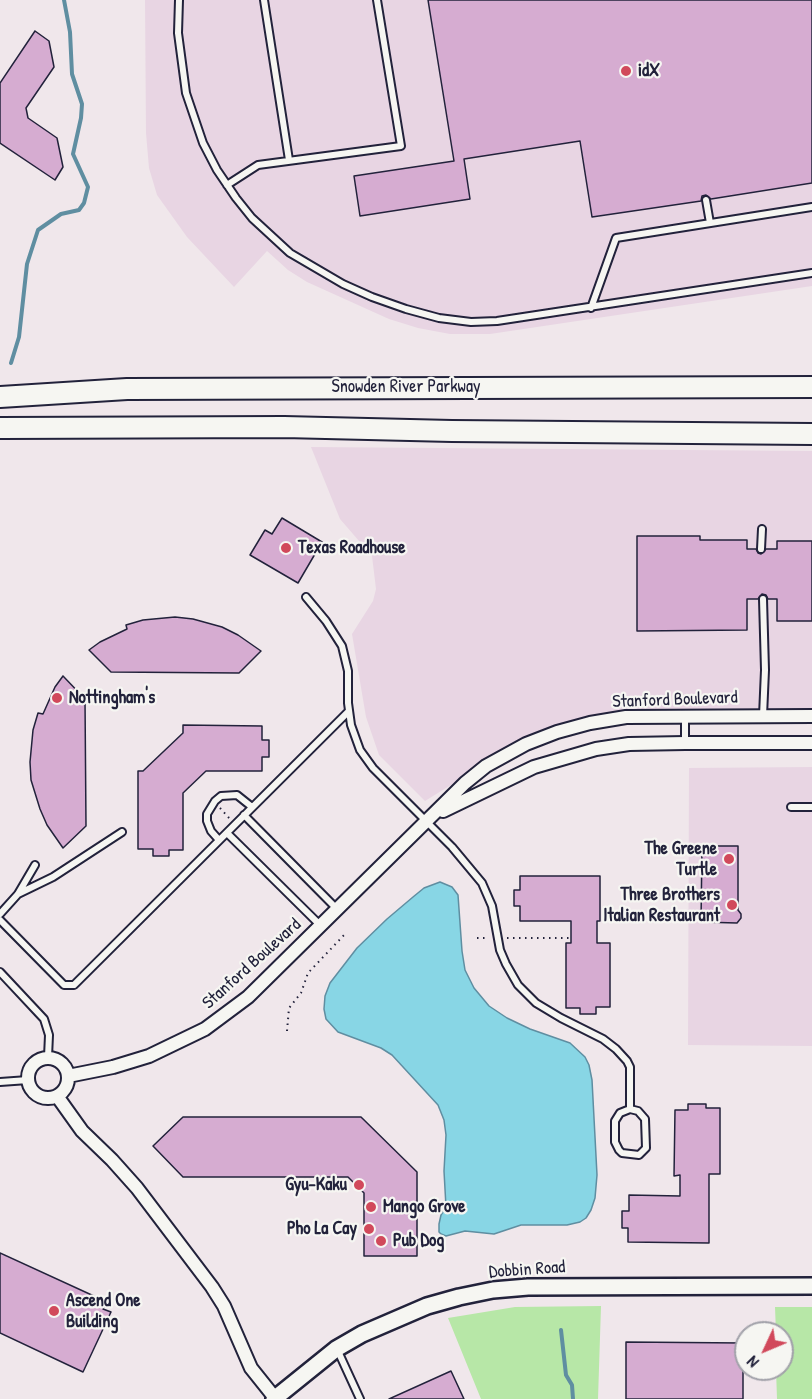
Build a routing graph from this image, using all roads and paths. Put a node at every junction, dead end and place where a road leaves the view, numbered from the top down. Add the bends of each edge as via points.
1 (179, 0) edge
2 (264, 0) edge
3 (376, 0) edge
4 (289, 160) junction
5 (227, 185) junction
6 (706, 200) dead end
7 (812, 207) edge
8 (710, 223) junction
9 (812, 273) edge
10 (591, 308) junction
11 (0, 385) edge
12 (812, 387) edge
13 (127, 389) junction
14 (0, 397) edge
15 (119, 427) junction
16 (0, 428) edge
17 (812, 434) edge
18 (0, 441) edge
19 (762, 529) dead end
20 (761, 549) dead end
21 (306, 597) dead end
22 (763, 599) dead end
23 (349, 711) junction
24 (686, 716) junction
25 (763, 716) junction
26 (812, 716) edge
27 (685, 742) junction
28 (812, 742) edge
29 (219, 807) dead end
30 (252, 807) junction
31 (791, 807) dead end
32 (812, 807) edge
33 (244, 815) junction
34 (230, 819) dead end
35 (426, 821) junction
36 (122, 832) dead end
37 (227, 832) junction
38 (219, 840) junction
39 (35, 865) dead end
40 (18, 894) junction
41 (338, 909) junction
42 (0, 914) edge
43 (0, 920) edge
44 (321, 926) junction
45 (345, 934) dead end
46 (477, 938) dead end
47 (490, 938) dead end
48 (504, 938) dead end
49 (571, 938) dead end
50 (0, 972) edge
51 (287, 1031) dead end
52 (48, 1057) junction
53 (68, 1076) junction
54 (28, 1080) junction
55 (0, 1083) edge
56 (57, 1096) junction
57 (630, 1109) junction
58 (812, 1286) edge
59 (336, 1349) junction
60 (275, 1399) edge
61 (360, 1399) edge

1 - 5 lane via 178,33 186,93 203,143
2 - 4 lane
3 - 4 lane via 402,146
4 - 5 lane via 258,165
5 - 10 lane via 252,218 290,253 343,284 406,309 439,318 488,321
6 - 8 lane
7 - 8 lane
8 - 10 lane via 616,238
9 - 10 lane
11 - 13 main road
12 - 13 main road, Snowden River Parkway
13 - 14 main road, Snowden River Parkway
15 - 16 main road
15 - 17 main road
15 - 18 main road
19 - 20 lane
21 - 23 lane via 342,646 348,670
22 - 25 lane
23 - 30 lane
23 - 35 lane via 354,738 366,759
24 - 25 street, Stanford Boulevard
24 - 27 lane
24 - 35 street, Stanford Boulevard via 626,717 590,723 526,744 486,766
25 - 26 street, Stanford Boulevard
27 - 28 street, Stanford Boulevard
27 - 35 street, Stanford Boulevard via 629,744 565,757 473,795
29 - 34 path
30 - 33 lane
30 - 38 lane via 237,795 221,796 215,801 207,821
31 - 32 lane
33 - 37 lane
33 - 41 lane
35 - 41 street, Stanford Boulevard
35 - 57 lane via 482,883 492,906 500,950 526,994 549,1012 603,1039 627,1061
36 - 40 lane via 53,877
37 - 38 lane
37 - 44 lane
38 - 43 lane via 74,986 64,985
39 - 40 lane
40 - 42 lane
41 - 44 street, Stanford Boulevard
44 - 53 street, Stanford Boulevard via 248,997 205,1029 149,1056
45 - 51 path via 308,972 301,993 289,1008
46 - 47 path
48 - 49 path
50 - 52 lane via 44,1019 49,1035
52 - 53 street via 63,1064
52 - 54 street via 33,1063
53 - 56 street via 66,1087
54 - 55 lane
54 - 56 street via 40,1097
56 - 60 street via 213,1287 248,1362
57 - 57 lane via 617,1116 615,1142 622,1153 639,1155 646,1148 645,1119
58 - 59 street, Dobbin Road via 559,1286 494,1290 394,1318
59 - 60 street, Dobbin Road
59 - 61 lane

